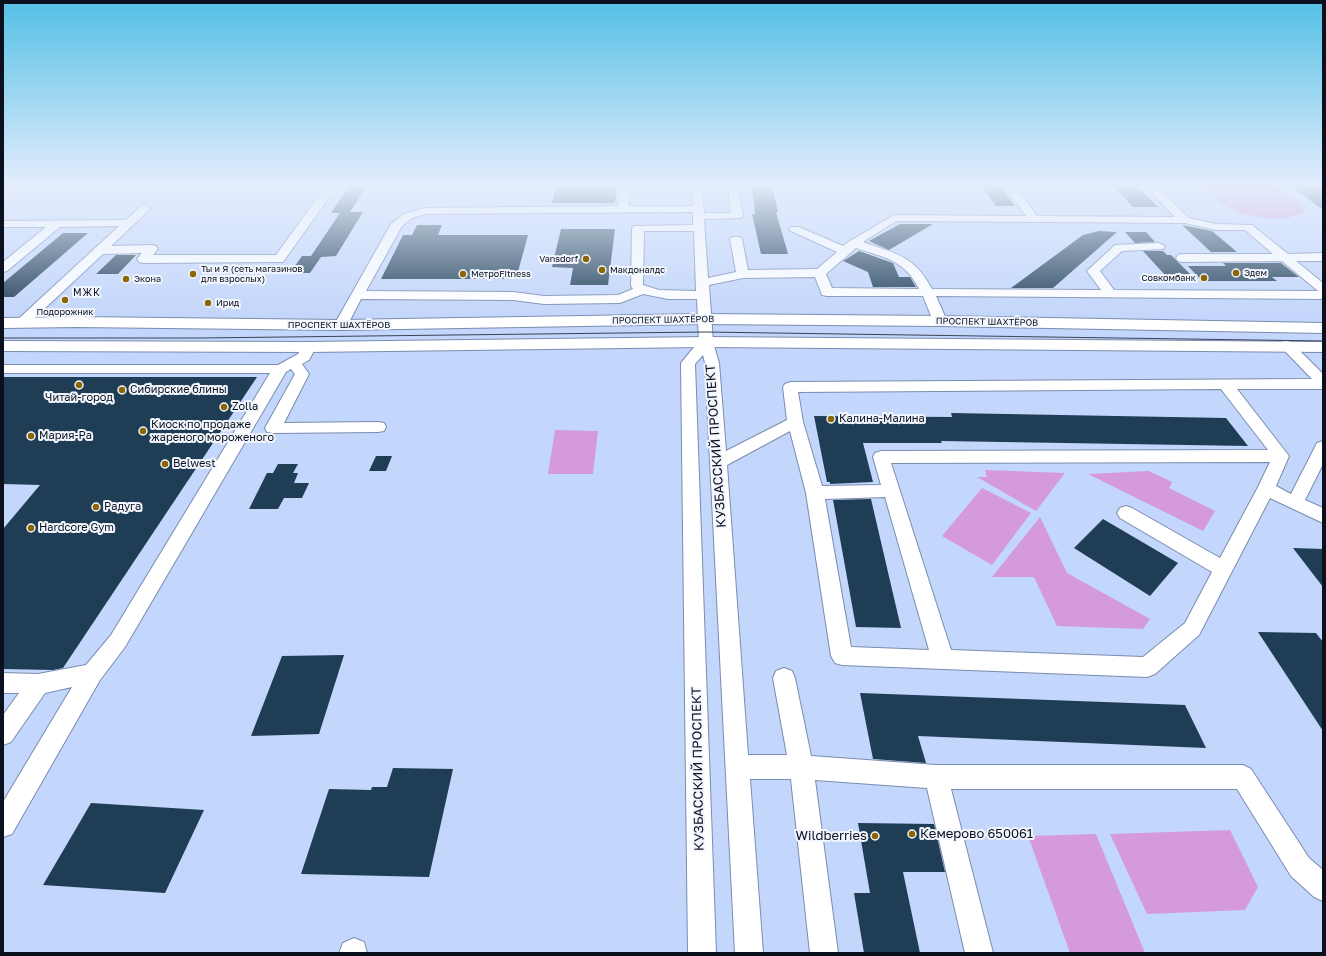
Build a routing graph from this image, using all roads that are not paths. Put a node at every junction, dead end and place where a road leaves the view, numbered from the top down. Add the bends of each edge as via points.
1 (49, 231) edge
2 (121, 231) edge
3 (300, 231) edge
4 (393, 231) edge
5 (638, 231) edge
6 (699, 231) edge
7 (799, 231) edge
8 (874, 231) edge
9 (1252, 231) edge
10 (736, 239) dead end
11 (854, 243) junction
12 (1159, 247) dead end
13 (101, 250) junction
14 (844, 251) junction
15 (1285, 257) junction
16 (1323, 257) edge
17 (1182, 258) dead end
18 (3, 268) edge
19 (820, 273) junction
20 (743, 274) junction
21 (702, 289) junction
22 (1323, 289) edge
23 (642, 290) junction
24 (928, 294) junction
25 (1111, 294) junction
26 (357, 295) junction
27 (1323, 295) edge
28 (704, 319) junction
29 (940, 321) junction
30 (3, 323) edge
31 (22, 323) junction
32 (341, 325) junction
33 (1323, 328) edge
34 (706, 342) junction
35 (3, 346) edge
36 (1286, 346) junction
37 (1323, 347) edge
38 (309, 348) junction
39 (287, 366) junction
40 (3, 369) edge
41 (1323, 383) edge
42 (1225, 384) junction
43 (795, 422) junction
44 (378, 427) dead end
45 (1323, 447) edge
46 (1281, 456) junction
47 (718, 462) junction
48 (1266, 489) junction
49 (890, 491) junction
50 (815, 493) junction
51 (1295, 503) junction
52 (1126, 513) dead end
53 (1323, 516) edge
54 (1223, 569) junction
55 (943, 660) junction
56 (92, 673) junction
57 (784, 678) dead end
58 (3, 683) edge
59 (38, 684) junction
60 (3, 734) edge
61 (737, 767) junction
62 (801, 767) junction
63 (936, 777) junction
64 (3, 825) edge
65 (1323, 888) edge
66 (702, 953) edge
67 (749, 953) edge
68 (824, 953) edge
69 (979, 953) edge

1 - 18 street
2 - 13 street
3 - 13 street via 279,259 143,259 152,249
4 - 26 street
5 - 23 street via 636,286
6 - 21 street
7 - 14 street
8 - 11 street
9 - 15 street
10 - 20 street
11 - 14 street
11 - 24 street via 904,262 913,268
12 - 25 street via 1119,247 1093,271
13 - 31 street
14 - 19 street
15 - 16 street
15 - 17 street
15 - 22 street
19 - 20 street
19 - 24 street via 827,292
20 - 21 street
21 - 23 street via 672,295
21 - 28 street
23 - 26 street via 620,299 544,300 513,296
24 - 25 street
24 - 29 street
25 - 27 street
26 - 32 street
28 - 29 main road, ПРОСПЕКТ ШАХТЁРОВ
28 - 32 main road, ПРОСПЕКТ ШАХТЁРОВ
28 - 34 street
29 - 33 main road, ПРОСПЕКТ ШАХТЁРОВ
30 - 31 main road, ПРОСПЕКТ ШАХТЁРОВ
31 - 32 main road, ПРОСПЕКТ ШАХТЁРОВ
34 - 36 main road, ПРОСПЕКТ ШАХТЁРОВ
34 - 38 main road, ПРОСПЕКТ ШАХТЁРОВ
34 - 47 street, КУЗБАССКИЙ ПРОСПЕКТ via 712,363
34 - 66 street, КУЗБАССКИЙ ПРОСПЕКТ via 688,362
35 - 38 main road, ПРОСПЕКТ ШАХТЁРОВ
36 - 37 main road, ПРОСПЕКТ ШАХТЁРОВ
36 - 41 street
38 - 39 street via 304,357
39 - 40 street
39 - 44 street via 302,374 273,428
39 - 56 street via 118,641
41 - 42 street
42 - 43 street via 790,387
42 - 46 street
43 - 47 street
43 - 50 street
45 - 51 street
46 - 48 street
46 - 49 street via 881,457
47 - 61 street, КУЗБАССКИЙ ПРОСПЕКТ
48 - 51 street
48 - 54 street
49 - 50 street
49 - 55 street
50 - 55 street via 842,656
51 - 53 street
52 - 54 street
54 - 55 street via 1192,629 1147,667
56 - 59 street
56 - 64 street
57 - 62 street
58 - 59 street
59 - 60 street
61 - 62 street
61 - 67 street, КУЗБАССКИЙ ПРОСПЕКТ
62 - 63 street
62 - 68 street
63 - 65 street via 1243,777 1300,867
63 - 69 street

